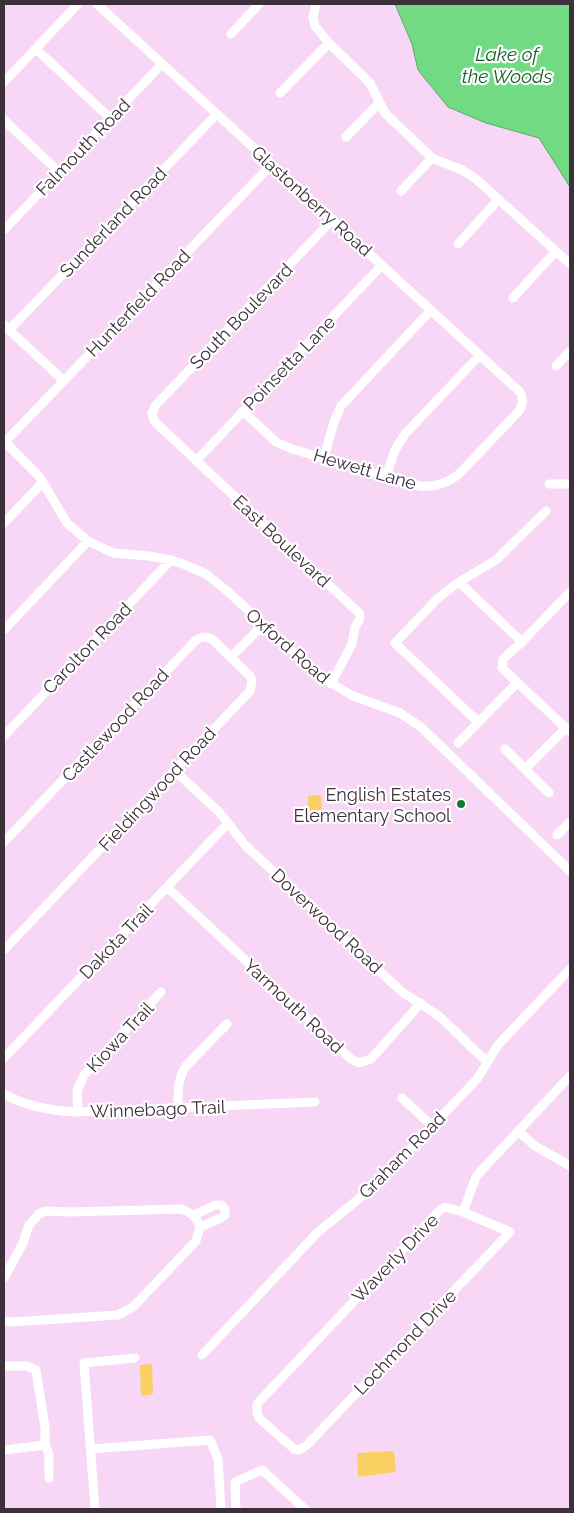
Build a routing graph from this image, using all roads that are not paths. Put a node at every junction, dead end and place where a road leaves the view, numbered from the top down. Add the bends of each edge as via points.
1 (78, 4) edge
2 (97, 4) edge
3 (259, 4) edge
4 (316, 4) edge
5 (231, 34) dead end
6 (329, 43) junction
7 (36, 49) junction
8 (161, 65) junction
9 (4, 82) edge
10 (280, 93) dead end
11 (379, 103) junction
12 (216, 115) junction
13 (110, 118) junction
14 (4, 120) edge
15 (346, 137) dead end
16 (432, 158) junction
17 (270, 165) junction
18 (59, 172) junction
19 (401, 191) dead end
20 (499, 199) junction
21 (333, 219) junction
22 (5, 226) edge
23 (458, 244) dead end
24 (556, 251) junction
25 (570, 264) edge
26 (382, 265) junction
27 (513, 298) dead end
28 (431, 310) junction
29 (6, 327) edge
30 (570, 352) edge
31 (480, 355) junction
32 (556, 366) dead end
33 (64, 381) junction
34 (523, 402) joint
35 (243, 411) junction
36 (152, 414) joint
37 (4, 441) edge
38 (324, 458) junction
39 (196, 461) junction
40 (386, 476) junction
41 (43, 482) junction
42 (549, 484) dead end
43 (570, 484) edge
44 (546, 511) dead end
45 (4, 523) edge
46 (88, 541) junction
47 (171, 560) junction
48 (459, 582) junction
49 (570, 592) edge
50 (263, 625) junction
51 (4, 630) edge
52 (522, 642) junction
53 (231, 658) junction
54 (517, 683) junction
55 (330, 684) junction
56 (478, 722) junction
57 (568, 730) edge
58 (4, 736) edge
59 (458, 743) dead end
60 (505, 749) dead end
61 (525, 769) junction
62 (174, 771) junction
63 (549, 792) dead end
64 (570, 822) edge
65 (228, 823) junction
66 (557, 835) dead end
67 (4, 842) edge
68 (570, 871) edge
69 (167, 887) junction
70 (4, 950) edge
71 (570, 969) edge
72 (161, 992) dead end
73 (421, 1004) junction
74 (227, 1024) dead end
75 (4, 1058) edge
76 (488, 1062) junction
77 (570, 1076) edge
78 (4, 1094) edge
79 (402, 1098) dead end
80 (315, 1102) dead end
81 (178, 1108) junction
82 (78, 1112) junction
83 (432, 1126) junction
84 (518, 1131) junction
85 (570, 1166) edge
86 (463, 1212) junction
87 (194, 1215) junction
88 (200, 1227) junction
89 (4, 1278) edge
90 (4, 1321) edge
91 (202, 1355) dead end
92 (135, 1358) dead end
93 (4, 1366) edge
94 (45, 1445) junction
95 (91, 1449) junction
96 (4, 1450) edge
97 (299, 1450) joint
98 (220, 1475) junction
99 (49, 1478) dead end
100 (235, 1482) junction
101 (95, 1509) edge
102 (221, 1509) edge
103 (236, 1509) edge
104 (305, 1509) edge

1 - 7 street
2 - 8 street, Glastonberry Road
3 - 5 street
4 - 6 street via 315,26
6 - 10 street
6 - 11 street via 370,83
7 - 9 street
7 - 13 street
8 - 12 street, Glastonberry Road
8 - 13 street, Falmouth Road
11 - 15 street
11 - 16 street via 385,113
12 - 17 street, Glastonberry Road
12 - 29 street, Sunderland Road
13 - 18 street, Falmouth Road
14 - 18 street
16 - 19 street
16 - 20 street via 462,170
17 - 21 street, Glastonberry Road
17 - 33 street, Hunterfield Road
18 - 22 street, Falmouth Road
20 - 23 street
20 - 24 street
21 - 26 street, Glastonberry Road
21 - 36 street, South Boulevard via 155,406
24 - 25 street
24 - 27 street
26 - 28 street, Glastonberry Road
26 - 35 street, Poinsetta Lane
28 - 31 street, Glastonberry Road
28 - 38 street via 341,406
29 - 33 street
30 - 32 street
31 - 34 street, Glastonberry Road via 520,392
31 - 40 street via 405,434 395,450
33 - 37 street, Hunterfield Road
34 - 40 street, Hewett Lane via 519,411 450,481 430,487
35 - 38 street, Hewett Lane via 276,442
35 - 39 street, Poinsetta Lane
36 - 39 street, East Boulevard via 154,421
37 - 41 street, Oxford Road
38 - 40 street, Hewett Lane
39 - 55 street, East Boulevard via 360,614 352,644
41 - 45 street
41 - 46 street, Oxford Road via 67,523
42 - 43 street
44 - 48 street via 496,560
46 - 47 street, Oxford Road via 113,552
46 - 51 street
47 - 50 street, Oxford Road via 215,581
47 - 58 street, Carolton Road
48 - 52 street
48 - 56 street via 438,598 395,643
49 - 52 street
50 - 53 street
50 - 55 street, Oxford Road
52 - 54 street via 503,659 502,668
53 - 62 street, Fieldingwood Road via 250,676 252,688
53 - 67 street, Castlewood Road via 207,637 194,641
54 - 56 street
54 - 57 street
55 - 68 street, Oxford Road via 411,719
56 - 59 street
57 - 61 street
60 - 61 street
61 - 63 street
62 - 65 street, Doverwood Road
62 - 70 street, Fieldingwood Road
64 - 66 street
65 - 69 street, Dakota Trail
65 - 73 street, Doverwood Road via 245,845 313,909 402,992
69 - 73 street, Yarmouth Road via 359,1063 371,1059
69 - 75 street, Dakota Trail
71 - 76 street, Graham Road via 498,1045
72 - 82 street, Kiowa Trail via 84,1075 78,1091
73 - 76 street, Doverwood Road via 439,1016
74 - 81 street via 181,1074
76 - 83 street, Graham Road via 477,1079
77 - 84 street, Waverly Drive
78 - 82 street, Winnebago Trail via 32,1106
79 - 83 street
80 - 81 street, Winnebago Trail
81 - 82 street, Winnebago Trail
83 - 91 street, Graham Road via 377,1184 318,1232
84 - 85 street via 535,1146
84 - 86 street, Waverly Drive via 476,1177
86 - 97 street, Lochmond Drive via 510,1232
86 - 97 street, Waverly Drive via 450,1207 440,1210 261,1399 256,1409 260,1419 291,1447
87 - 88 street
87 - 88 street via 215,1205 225,1209 224,1216
87 - 89 street via 181,1208 46,1211 33,1218
88 - 90 street via 196,1241 126,1312
92 - 95 street via 84,1362
93 - 94 street via 27,1366 36,1370
94 - 96 street
94 - 99 street via 49,1454
95 - 98 street via 210,1440
95 - 101 street
98 - 100 street
98 - 102 street
100 - 103 street
100 - 104 street via 262,1470

